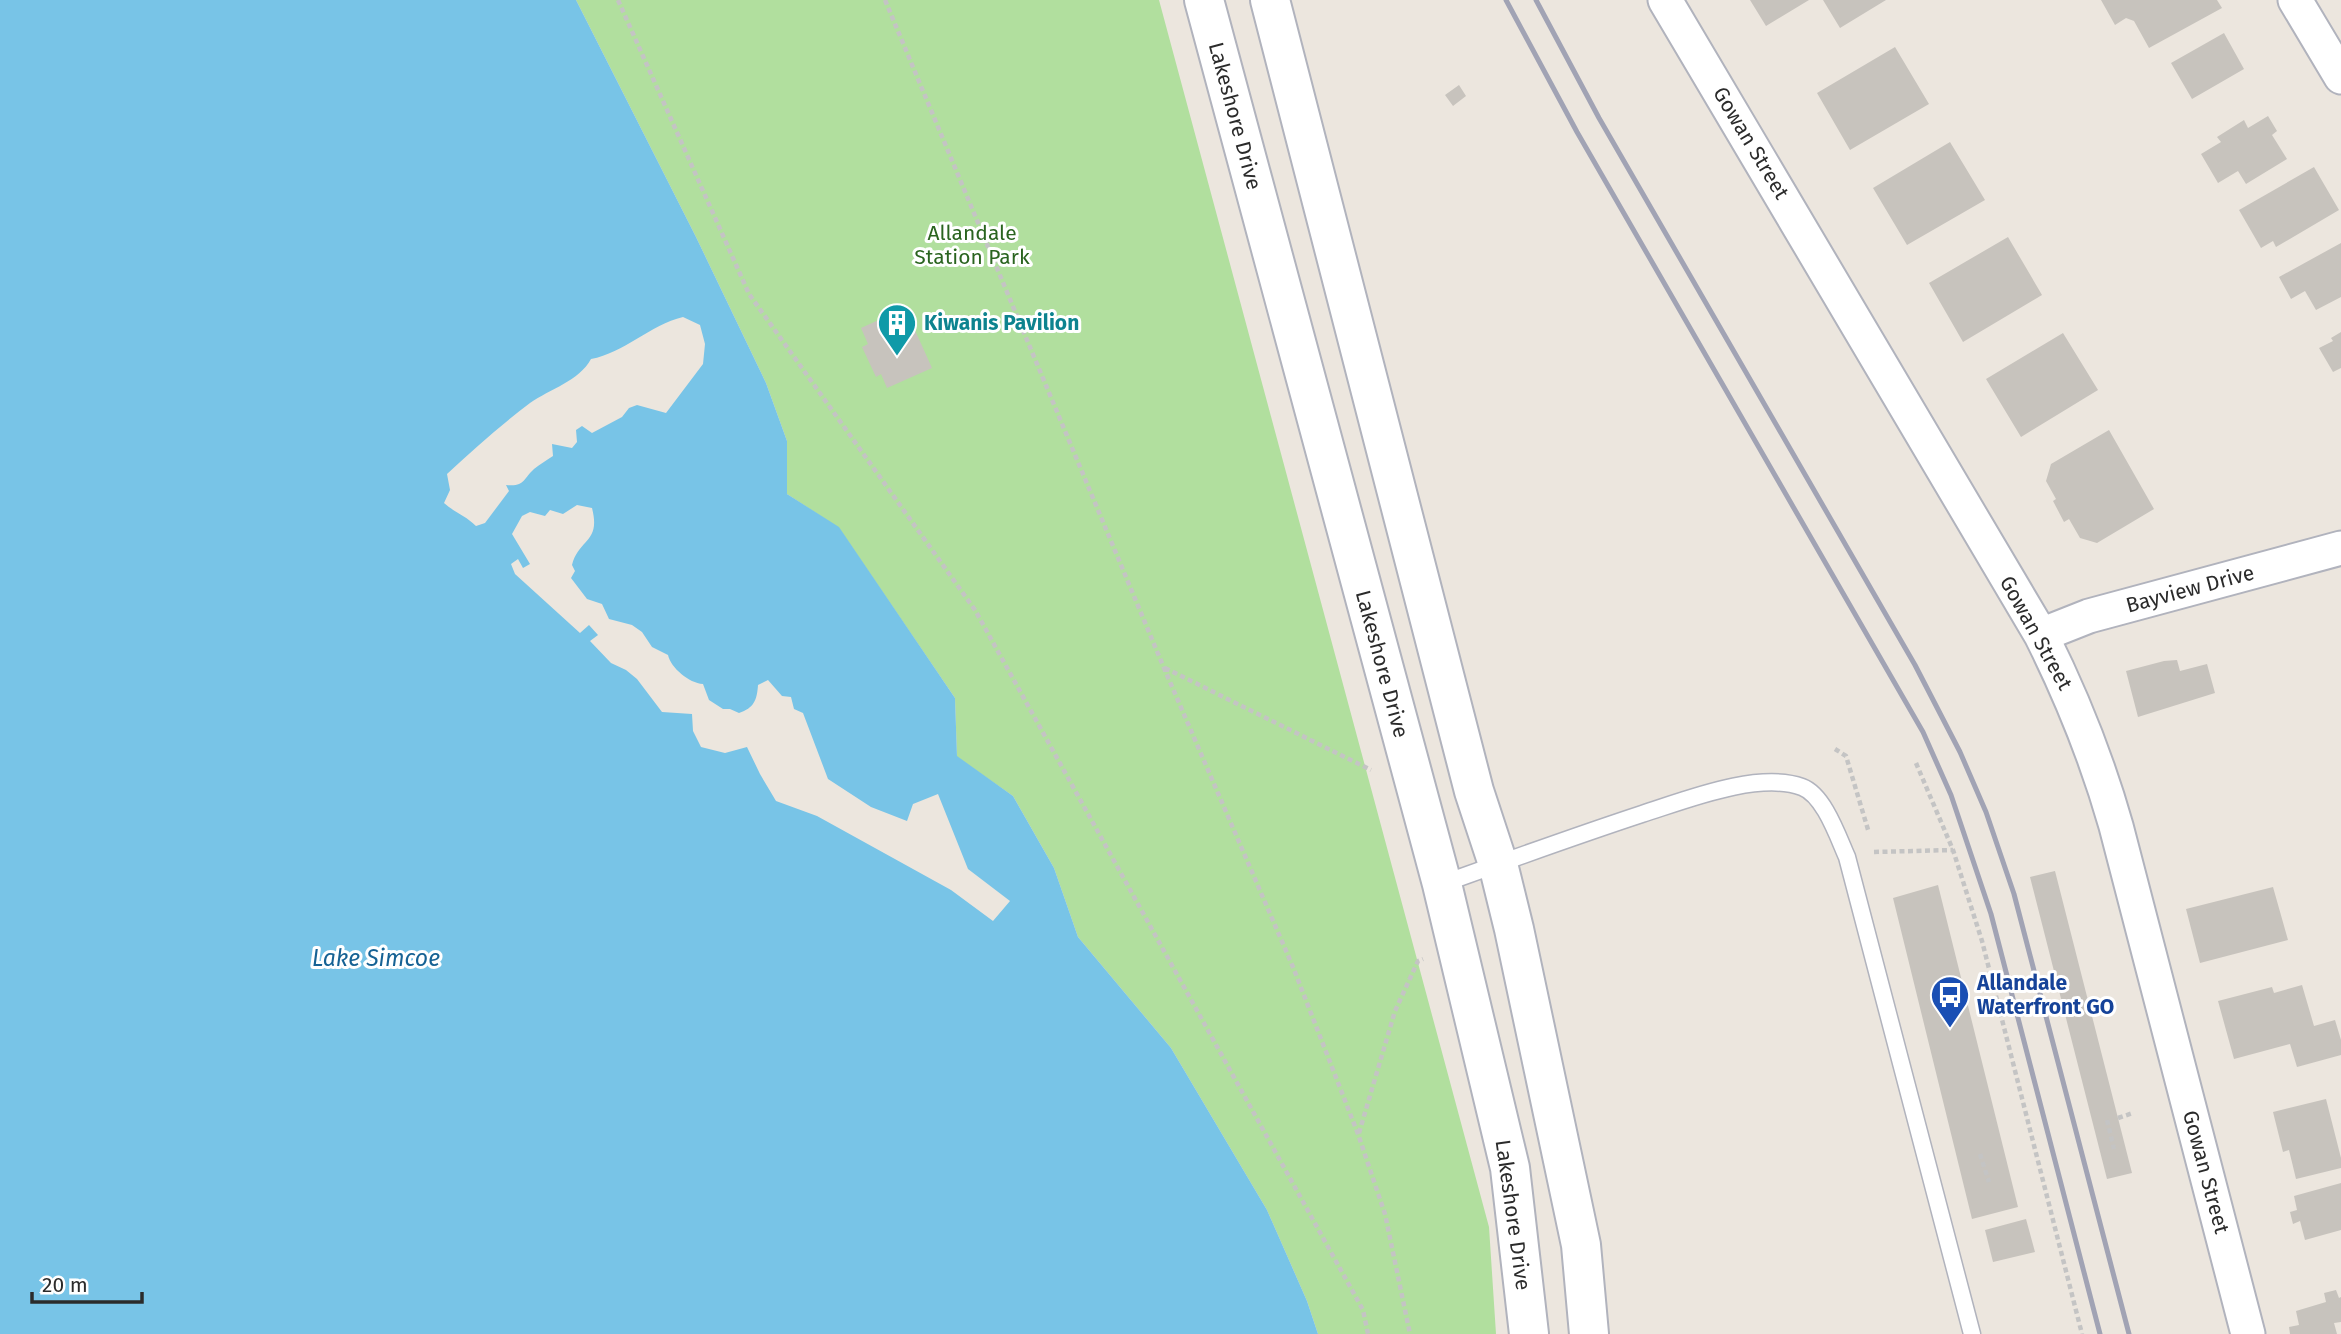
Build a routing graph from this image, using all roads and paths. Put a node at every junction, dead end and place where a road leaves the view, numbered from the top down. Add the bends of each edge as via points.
1 (618, 0) edge
2 (885, 0) edge
3 (1204, 0) edge
4 (1270, 0) edge
5 (1665, 0) edge
6 (2295, 0) edge
7 (2341, 77) edge
8 (2341, 548) edge
9 (2041, 635) junction
10 (1164, 668) junction
11 (1835, 749) dead end
12 (1916, 763) dead end
13 (1377, 773) dead end
14 (1953, 850) junction
15 (1498, 864) junction
16 (1442, 884) junction
17 (1429, 956) dead end
18 (2133, 1113) dead end
19 (2119, 1118) dead end
20 (2107, 1121) dead end
21 (1358, 1135) junction
22 (2115, 1149) dead end
23 (1980, 1154) dead end
24 (1989, 1182) dead end
25 (1368, 1334) edge
26 (1410, 1334) edge
27 (1529, 1334) edge
28 (1589, 1334) edge
29 (1972, 1334) edge
30 (2082, 1334) edge
31 (2248, 1334) edge

1 - 25 path via 749,294 975,610 1363,1310
2 - 10 path
3 - 16 main road, Lakeshore Drive
4 - 15 main road via 1474,791
5 - 9 street, Gowan Street
6 - 7 street
8 - 9 street, Bayview Drive via 2089,616
9 - 31 street, Gowan Street via 2068,688 2102,775
10 - 13 path
10 - 21 path via 1293,967
11 - 14 path via 1846,756 1875,853
12 - 14 path
14 - 30 path via 1982,941
15 - 16 lane
15 - 28 main road via 1581,1245
15 - 29 lane via 1548,844 1745,785 1784,783 1805,788 1822,804 1847,857
16 - 27 main road, Lakeshore Drive via 1510,1168
17 - 21 path via 1418,961 1395,1011
18 - 19 path
20 - 22 path
21 - 26 path via 1385,1214
23 - 24 path

